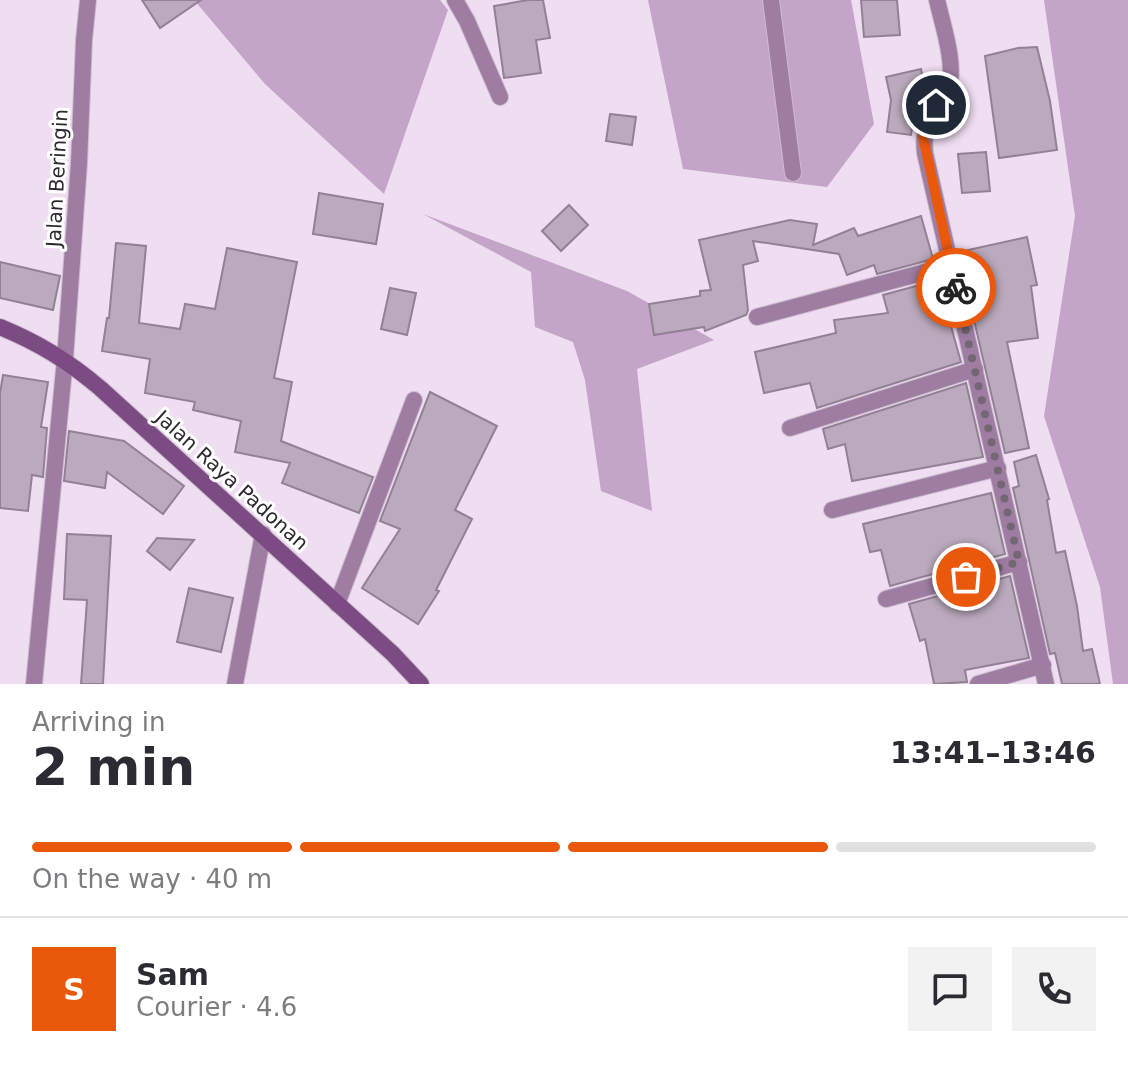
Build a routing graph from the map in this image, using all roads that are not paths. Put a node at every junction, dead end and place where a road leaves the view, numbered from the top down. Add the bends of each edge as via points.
1 (88, 0) edge
2 (455, 0) edge
3 (771, 0) edge
4 (937, 0) edge
5 (500, 97) dead end
6 (793, 173) dead end
7 (951, 265) junction
8 (757, 317) dead end
9 (0, 327) edge
10 (65, 359) junction
11 (975, 369) junction
12 (414, 400) dead end
13 (790, 428) dead end
14 (998, 468) junction
15 (832, 510) dead end
16 (263, 534) junction
17 (1019, 562) junction
18 (886, 599) dead end
19 (337, 604) junction
20 (1043, 665) junction
21 (34, 684) edge
22 (235, 684) edge
23 (421, 684) edge
24 (978, 684) edge
25 (1046, 684) edge

1 - 10 street, Jalan Beringin
2 - 5 street
3 - 6 street
4 - 7 street via 950,73 923,137
7 - 8 street
7 - 11 street
9 - 10 main road, Jalan Raya Padonan
10 - 16 main road, Jalan Raya Padonan
10 - 21 street, Jalan Beringin
11 - 13 street
11 - 14 street
12 - 19 street
14 - 15 street
14 - 17 street
16 - 19 main road, Jalan Raya Padonan
16 - 22 street
17 - 18 street
17 - 20 street
19 - 23 main road, Jalan Raya Padonan
20 - 24 street
20 - 25 street

